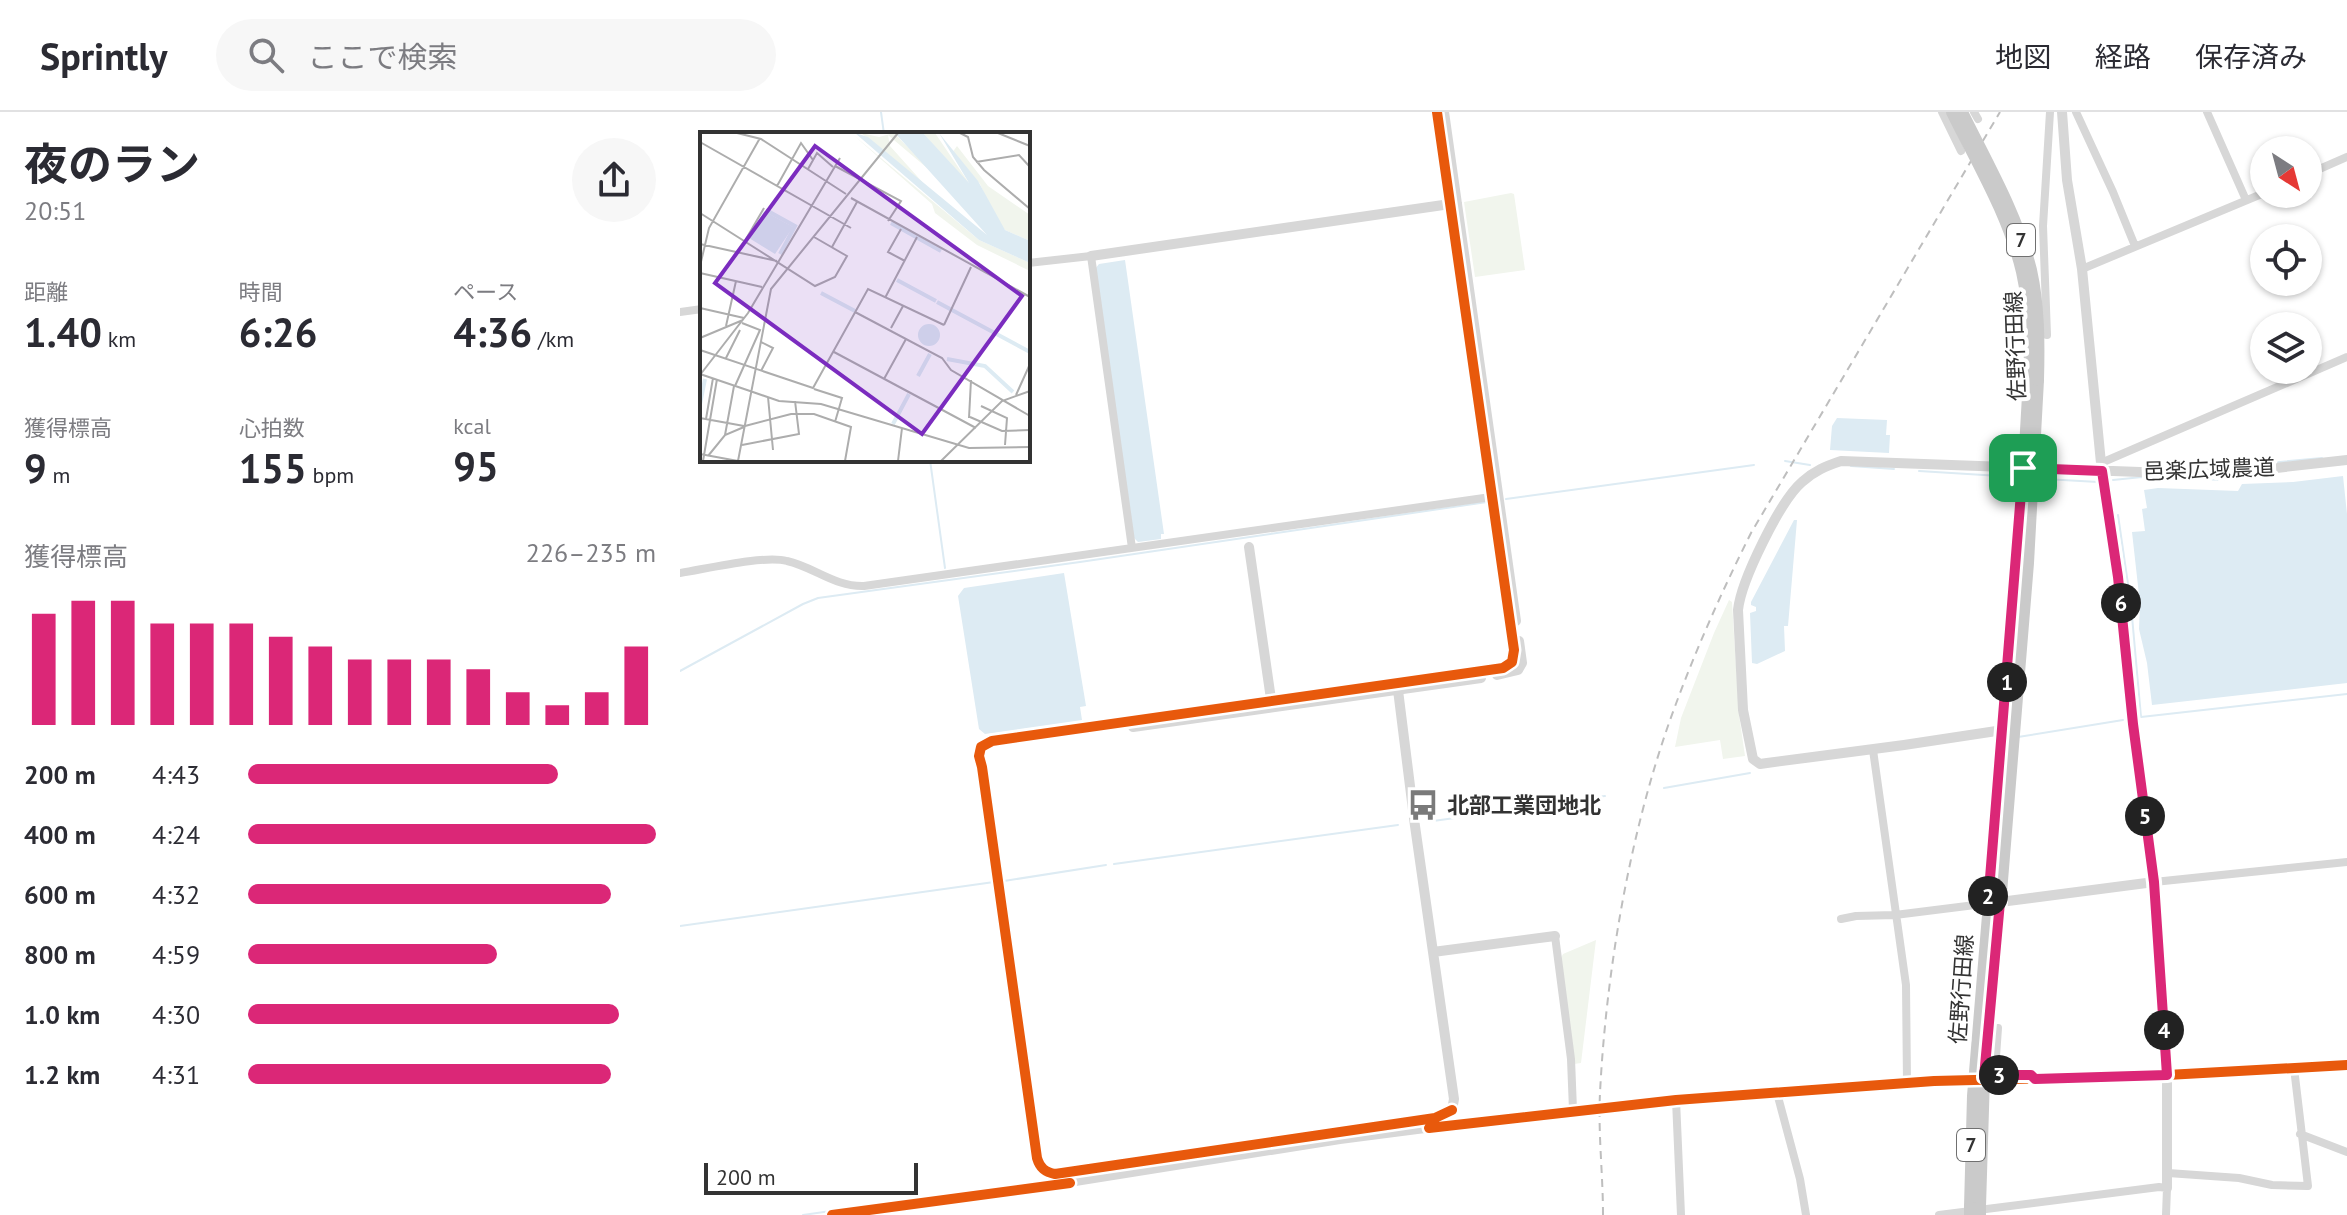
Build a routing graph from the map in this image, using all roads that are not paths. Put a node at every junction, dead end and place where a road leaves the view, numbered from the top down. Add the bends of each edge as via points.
1 (1437, 112) edge
2 (1444, 112) edge
3 (1942, 112) edge
4 (1952, 112) edge
5 (1962, 112) edge
6 (2050, 112) edge
7 (2062, 112) edge
8 (2076, 112) edge
9 (2207, 112) edge
10 (1961, 151) dead end
11 (2347, 157) edge
12 (2322, 168) edge
13 (2250, 198) edge
14 (2246, 200) junction
15 (1454, 204) junction
16 (2135, 246) junction
17 (1091, 256) junction
18 (1030, 263) edge
19 (2082, 269) junction
20 (700, 309) edge
21 (680, 312) edge
22 (2047, 335) dead end
23 (2347, 357) edge
24 (2034, 379) junction
25 (2347, 460) edge
26 (2102, 467) junction
27 (2028, 468) junction
28 (1495, 496) junction
29 (1249, 547) dead end
30 (1132, 548) junction
31 (680, 573) edge
32 (1398, 686) junction
33 (1271, 704) junction
34 (2003, 730) junction
35 (1873, 750) junction
36 (2347, 862) edge
37 (2154, 882) junction
38 (1994, 902) junction
39 (1895, 915) junction
40 (1841, 919) dead end
41 (1555, 936) joint
42 (1433, 952) junction
43 (1998, 1028) dead end
44 (2347, 1065) edge
45 (2294, 1068) junction
46 (2167, 1075) junction
47 (1992, 1077) junction
48 (1960, 1079) dead end
49 (1907, 1083) junction
50 (1777, 1093) junction
51 (1676, 1100) junction
52 (1452, 1110) junction
53 (1573, 1110) junction
54 (1459, 1124) junction
55 (2300, 1134) junction
56 (2347, 1152) edge
57 (2168, 1173) junction
58 (2167, 1188) junction
59 (1975, 1211) edge
60 (832, 1215) edge
61 (1681, 1215) edge
62 (1806, 1215) edge
63 (1939, 1215) edge
64 (2166, 1215) edge

1 - 15 street
2 - 15 street
3 - 10 street
4 - 24 main road, 佐野行田線 / 7, bridge via 2022,271
5 - 24 main road, 佐野行田線 / 7, bridge via 2024,247 2039,320
6 - 22 street via 2043,226
7 - 19 street
8 - 16 street
9 - 14 street
11 - 12 street
13 - 14 street
14 - 16 street
15 - 17 street
15 - 28 street
16 - 19 street
17 - 18 street
17 - 30 street
19 - 26 street
20 - 21 street
23 - 26 street
24 - 27 main road, 佐野行田線 / 7
25 - 26 street, 邑楽広域農道 via 2231,473
26 - 27 street, 邑楽広域農道
26 - 37 street
27 - 34 main road, 佐野行田線 / 7
27 - 35 street, 邑楽広域農道 via 1841,461 1800,483 1778,516 1738,605 1743,710 1751,756 1760,764
27 - 38 main road, 佐野行田線 / 7 via 2028,563
28 - 30 street
28 - 32 street via 1522,663 1511,673
29 - 33 street
30 - 31 street via 864,586 840,583 775,559
32 - 33 street
32 - 42 street
33 - 52 street via 983,752 1039,1165 1063,1173 1441,1117
34 - 35 street, 邑楽広域農道
34 - 38 main road, 佐野行田線 / 7
35 - 39 street
36 - 37 street
37 - 38 street
37 - 46 street
38 - 39 street
38 - 47 main road, 佐野行田線 / 7
38 - 59 main road, 佐野行田線 / 7 via 1973,1096
39 - 40 street
39 - 49 street via 1906,985
41 - 42 street
41 - 53 street
42 - 52 street
43 - 47 street
44 - 45 street
45 - 46 street
45 - 55 street
46 - 47 street
46 - 57 street
47 - 59 main road, 佐野行田線 / 7
48 - 49 street
49 - 50 street
50 - 51 street
50 - 62 street
51 - 53 street
51 - 61 street
52 - 54 street
53 - 54 street
54 - 60 street
55 - 56 street
55 - 57 street via 2308,1186
57 - 58 street
58 - 63 street
58 - 64 street

